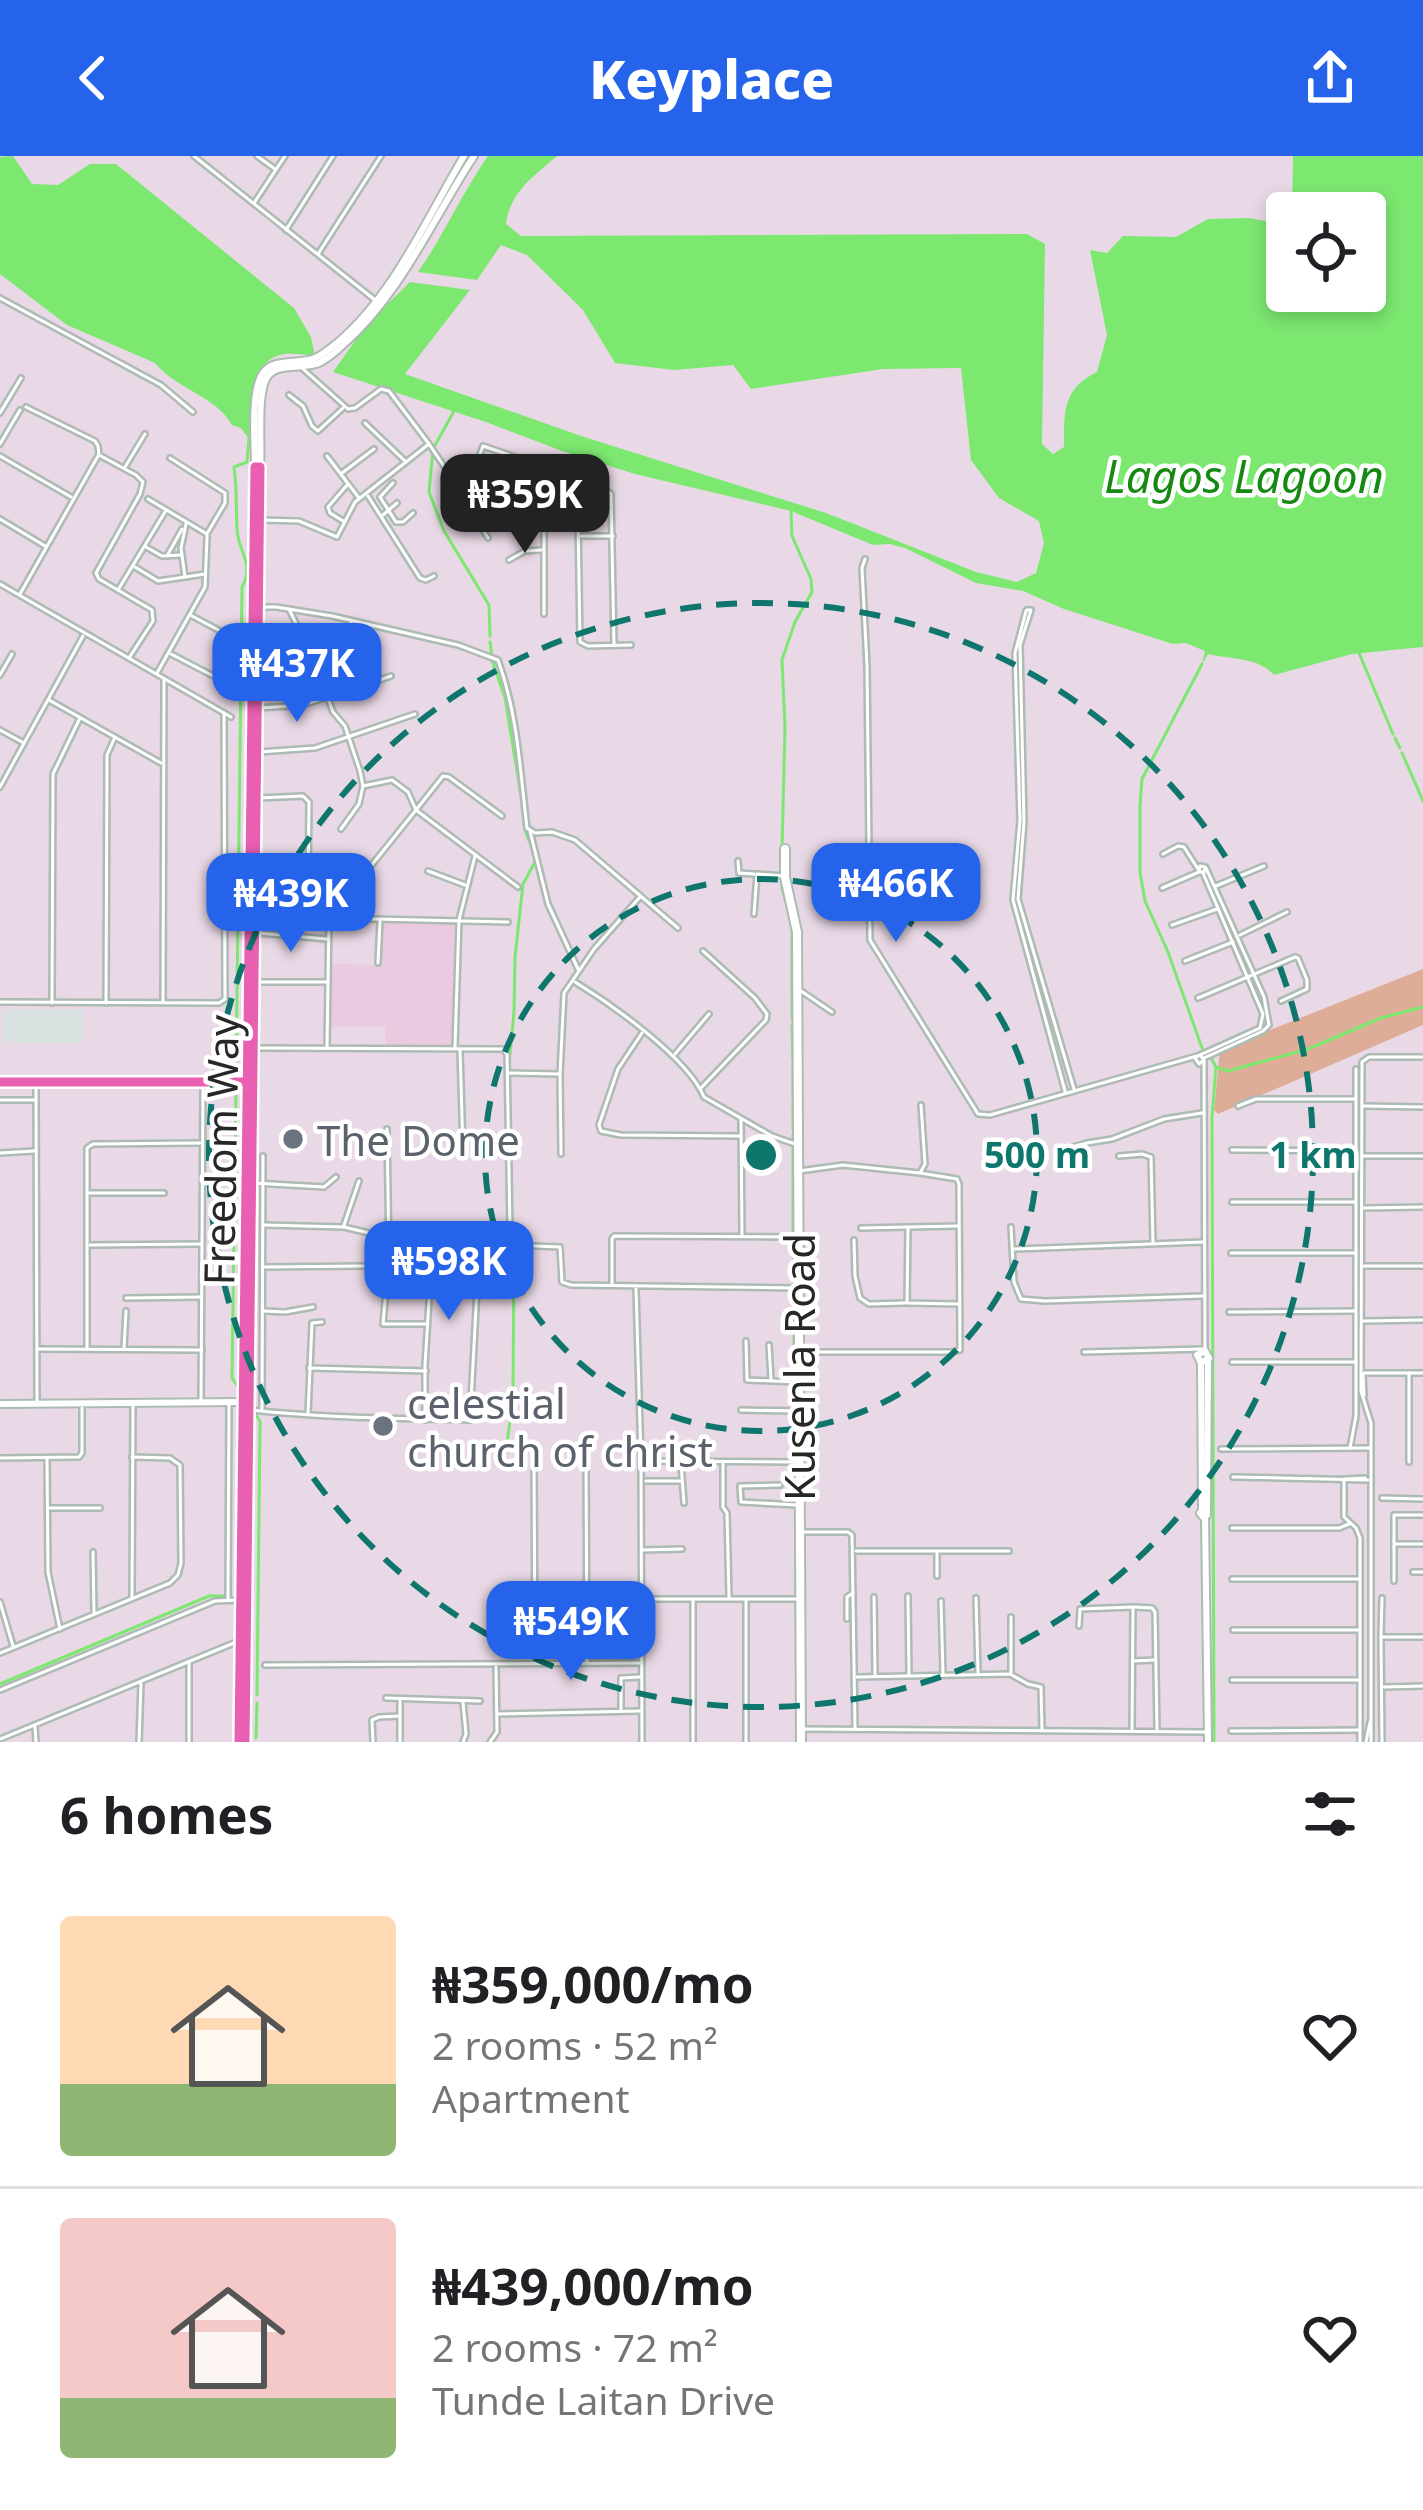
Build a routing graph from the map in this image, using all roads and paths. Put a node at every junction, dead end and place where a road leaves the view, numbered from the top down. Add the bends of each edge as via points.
1 (194, 156) edge
2 (257, 156) edge
3 (286, 156) edge
4 (333, 156) edge
5 (381, 156) edge
6 (464, 156) edge
7 (474, 156) edge
8 (276, 170) junction
9 (254, 205) junction
10 (286, 230) junction
11 (317, 255) junction
12 (0, 298) edge
13 (378, 302) junction
14 (301, 366) junction
15 (21, 378) dead end
16 (261, 386) junction
17 (289, 395) dead end
18 (344, 407) junction
19 (193, 412) dead end
20 (0, 413) edge
21 (364, 423) dead end
22 (145, 434) dead end
23 (0, 444) edge
24 (429, 444) junction
25 (374, 449) dead end
26 (99, 455) junction
27 (0, 456) edge
28 (327, 457) dead end
29 (170, 458) dead end
30 (406, 462) junction
31 (258, 467) junction
32 (124, 468) junction
33 (340, 474) junction
34 (472, 478) junction
35 (348, 484) junction
36 (393, 484) dead end
37 (457, 484) junction
38 (367, 494) junction
39 (73, 498) junction
40 (148, 499) dead end
41 (360, 499) junction
42 (397, 503) dead end
43 (552, 506) junction
44 (166, 510) junction
45 (389, 510) junction
46 (413, 513) dead end
47 (382, 516) junction
48 (0, 519) edge
49 (260, 520) junction
50 (186, 522) junction
51 (344, 522) junction
52 (207, 534) junction
53 (579, 536) junction
54 (613, 536) junction
55 (488, 538) dead end
56 (145, 546) junction
57 (46, 547) junction
58 (544, 550) junction
59 (181, 555) junction
60 (167, 556) junction
61 (865, 559) dead end
62 (509, 560) dead end
63 (133, 566) junction
64 (207, 574) junction
65 (434, 576) dead end
66 (184, 577) junction
67 (0, 584) edge
68 (118, 590) junction
69 (19, 595) junction
70 (289, 609) junction
71 (259, 612) junction
72 (544, 614) dead end
73 (191, 615) junction
74 (350, 620) junction
75 (84, 633) junction
76 (224, 633) dead end
77 (614, 645) junction
78 (631, 645) dead end
79 (169, 653) junction
80 (12, 654) dead end
81 (292, 657) dead end
82 (129, 658) junction
83 (259, 658) junction
84 (156, 674) junction
85 (0, 675) edge
86 (391, 676) dead end
87 (164, 679) junction
88 (223, 681) dead end
89 (370, 683) junction
90 (327, 697) junction
91 (48, 700) junction
92 (255, 709) junction
93 (224, 713) junction
94 (415, 714) dead end
95 (231, 717) dead end
96 (80, 718) junction
97 (0, 730) edge
98 (115, 737) junction
99 (349, 738) junction
100 (23, 743) junction
101 (258, 752) junction
102 (163, 764) junction
103 (363, 786) junction
104 (0, 787) edge
105 (257, 798) junction
106 (416, 810) junction
107 (502, 816) dead end
108 (341, 829) dead end
109 (530, 831) junction
110 (785, 849) dead end
111 (1163, 854) dead end
112 (475, 856) junction
113 (738, 861) dead end
114 (1264, 866) dead end
115 (1200, 869) junction
116 (428, 871) dead end
117 (757, 874) junction
118 (783, 876) junction
119 (466, 885) junction
120 (1216, 886) junction
121 (518, 887) dead end
122 (253, 888) junction
123 (1162, 888) dead end
124 (640, 897) junction
125 (1219, 908) junction
126 (1287, 912) dead end
127 (754, 914) dead end
128 (329, 918) junction
129 (380, 919) junction
130 (459, 920) junction
131 (508, 922) dead end
132 (1172, 925) dead end
133 (678, 928) dead end
134 (253, 932) junction
135 (329, 939) junction
136 (1235, 939) junction
137 (703, 951) dead end
138 (1185, 961) dead end
139 (378, 963) dead end
140 (579, 970) junction
141 (1251, 975) junction
142 (572, 980) junction
143 (255, 982) junction
144 (327, 982) junction
145 (796, 988) junction
146 (1198, 998) dead end
147 (1280, 1001) dead end
148 (0, 1002) edge
149 (52, 1003) junction
150 (106, 1003) junction
151 (162, 1003) junction
152 (832, 1012) dead end
153 (709, 1014) dead end
154 (642, 1032) junction
155 (254, 1048) junction
156 (458, 1048) junction
157 (327, 1049) junction
158 (674, 1056) junction
159 (1423, 1057) edge
160 (1200, 1061) junction
161 (1356, 1069) dead end
162 (1069, 1071) junction
163 (508, 1073) junction
164 (1060, 1073) junction
165 (560, 1074) junction
166 (203, 1084) junction
167 (250, 1084) junction
168 (0, 1085) edge
169 (36, 1088) junction
170 (700, 1088) junction
171 (1074, 1089) junction
172 (1065, 1092) junction
173 (1356, 1099) junction
174 (0, 1100) edge
175 (36, 1100) junction
176 (921, 1105) dead end
177 (1238, 1106) dead end
178 (1362, 1106) junction
179 (1423, 1107) edge
180 (1204, 1113) junction
181 (741, 1119) junction
182 (387, 1129) dead end
183 (741, 1136) junction
184 (202, 1143) junction
185 (797, 1144) junction
186 (463, 1150) dead end
187 (1232, 1150) dead end
188 (1356, 1150) junction
189 (36, 1151) junction
190 (1059, 1151) dead end
191 (0, 1153) edge
192 (561, 1154) dead end
193 (263, 1156) dead end
194 (1119, 1156) dead end
195 (1362, 1156) junction
196 (1423, 1156) edge
197 (797, 1171) junction
198 (920, 1173) junction
199 (336, 1178) dead end
200 (358, 1181) dead end
201 (258, 1184) junction
202 (87, 1193) junction
203 (164, 1193) dead end
204 (1232, 1202) dead end
205 (1356, 1202) junction
206 (1423, 1207) edge
207 (1362, 1208) junction
208 (262, 1225) junction
209 (959, 1226) junction
210 (344, 1227) junction
211 (908, 1227) junction
212 (861, 1228) dead end
213 (1011, 1228) dead end
214 (373, 1234) dead end
215 (742, 1236) junction
216 (798, 1237) junction
217 (854, 1240) dead end
218 (1204, 1242) junction
219 (202, 1244) junction
220 (87, 1245) junction
221 (1153, 1245) junction
222 (1012, 1249) junction
223 (1232, 1253) dead end
224 (1356, 1253) junction
225 (364, 1266) dead end
226 (1362, 1266) junction
227 (1423, 1266) edge
228 (263, 1267) junction
229 (612, 1286) junction
230 (636, 1287) junction
231 (798, 1288) junction
232 (1204, 1296) junction
233 (202, 1297) junction
234 (126, 1298) dead end
235 (907, 1303) junction
236 (960, 1304) junction
237 (314, 1306) dead end
238 (262, 1310) junction
239 (126, 1311) dead end
240 (1356, 1311) junction
241 (1229, 1312) dead end
242 (1423, 1320) edge
243 (1362, 1321) junction
244 (322, 1322) dead end
245 (430, 1324) junction
246 (746, 1341) dead end
247 (769, 1345) dead end
248 (37, 1349) junction
249 (87, 1349) junction
250 (124, 1350) junction
251 (202, 1350) junction
252 (798, 1352) junction
253 (1084, 1352) dead end
254 (1204, 1356) junction
255 (1232, 1362) dead end
256 (1356, 1362) junction
257 (309, 1368) junction
258 (426, 1371) junction
259 (1362, 1373) junction
260 (1409, 1373) junction
261 (1423, 1373) edge
262 (771, 1381) junction
263 (798, 1382) junction
264 (201, 1402) junction
265 (229, 1402) junction
266 (0, 1404) edge
267 (37, 1404) junction
268 (82, 1404) junction
269 (134, 1404) junction
270 (251, 1406) junction
271 (741, 1410) dead end
272 (799, 1411) junction
273 (308, 1414) junction
274 (425, 1420) junction
275 (1350, 1448) junction
276 (1372, 1448) junction
277 (1221, 1449) dead end
278 (132, 1457) junction
279 (534, 1457) dead end
280 (0, 1458) edge
281 (47, 1458) junction
282 (641, 1461) junction
283 (682, 1462) junction
284 (723, 1462) junction
285 (799, 1462) junction
286 (1409, 1462) dead end
287 (586, 1464) dead end
288 (1233, 1477) dead end
289 (1343, 1479) junction
290 (1372, 1480) junction
291 (646, 1481) dead end
292 (684, 1481) junction
293 (780, 1485) dead end
294 (1382, 1498) dead end
295 (1423, 1499) edge
296 (684, 1503) dead end
297 (799, 1505) junction
298 (48, 1508) junction
299 (100, 1508) dead end
300 (1423, 1515) edge
301 (1350, 1522) junction
302 (1232, 1528) dead end
303 (800, 1532) junction
304 (1394, 1544) junction
305 (1423, 1544) edge
306 (682, 1549) dead end
307 (640, 1550) junction
308 (937, 1551) junction
309 (1009, 1551) dead end
310 (93, 1552) dead end
311 (854, 1552) junction
312 (1414, 1572) dead end
313 (1423, 1572) edge
314 (937, 1576) dead end
315 (1232, 1579) dead end
316 (1360, 1579) junction
317 (1394, 1581) dead end
318 (854, 1592) junction
319 (908, 1596) dead end
320 (874, 1597) dead end
321 (132, 1598) junction
322 (976, 1598) dead end
323 (1382, 1598) dead end
324 (641, 1599) junction
325 (693, 1599) junction
326 (729, 1599) junction
327 (746, 1599) junction
328 (800, 1599) junction
329 (228, 1600) junction
330 (242, 1600) junction
331 (941, 1601) dead end
332 (0, 1602) edge
333 (1133, 1607) junction
334 (94, 1614) junction
335 (1011, 1617) dead end
336 (847, 1619) dead end
337 (1078, 1626) dead end
338 (60, 1628) junction
339 (1233, 1630) dead end
340 (1360, 1630) junction
341 (1382, 1637) junction
342 (1423, 1637) edge
343 (243, 1639) junction
344 (14, 1647) junction
345 (0, 1653) edge
346 (1156, 1660) junction
347 (189, 1661) junction
348 (1133, 1661) junction
349 (642, 1663) junction
350 (536, 1664) junction
351 (587, 1664) junction
352 (265, 1665) dead end
353 (496, 1665) junction
354 (978, 1674) junction
355 (1010, 1674) junction
356 (909, 1676) junction
357 (943, 1676) junction
358 (642, 1677) junction
359 (875, 1677) junction
360 (855, 1678) junction
361 (1360, 1680) junction
362 (141, 1681) junction
363 (1232, 1681) dead end
364 (1422, 1686) edge
365 (1382, 1687) junction
366 (0, 1690) edge
367 (1423, 1695) edge
368 (386, 1698) dead end
369 (400, 1698) junction
370 (462, 1700) junction
371 (480, 1700) dead end
372 (621, 1711) junction
373 (642, 1711) junction
374 (497, 1714) junction
375 (400, 1716) junction
376 (35, 1725) junction
377 (801, 1729) junction
378 (855, 1729) junction
379 (1042, 1731) junction
380 (1231, 1731) dead end
381 (1366, 1731) junction
382 (1132, 1732) junction
383 (1156, 1732) junction
384 (1208, 1737) edge
385 (0, 1739) edge
386 (36, 1742) edge
387 (139, 1742) edge
388 (189, 1742) edge
389 (242, 1742) edge
390 (373, 1742) edge
391 (400, 1742) edge
392 (463, 1742) edge
393 (490, 1742) edge
394 (642, 1742) edge
395 (692, 1742) edge
396 (746, 1742) edge
397 (801, 1742) edge
398 (1366, 1742) edge
399 (1382, 1742) edge

1 - 9 street
2 - 8 street
3 - 8 street
4 - 10 street
5 - 11 street
6 - 13 street
7 - 13 street via 405,272
8 - 9 street
9 - 10 street
10 - 11 street
11 - 13 street
12 - 19 street via 161,386
13 - 14 street via 342,346
13 - 16 street via 316,358 273,364
14 - 16 street via 276,370
14 - 18 street
15 - 20 street
16 - 31 street
17 - 18 street via 318,431
18 - 24 street via 389,391
21 - 30 street
22 - 32 street
23 - 26 street via 23,408 95,441
24 - 30 street
24 - 37 street
25 - 33 street
26 - 32 street
26 - 39 street
27 - 39 street
28 - 33 street
29 - 52 street via 225,493
30 - 38 street
31 - 49 main road, Freedom Way
31 - 92 main road, Freedom Way
32 - 68 street via 143,487 96,573
33 - 35 street
34 - 37 street
34 - 43 street
34 - 54 street via 485,446 598,485 612,498
35 - 41 street
35 - 51 street via 328,507
36 - 45 street via 380,495
37 - 55 street
38 - 41 street
38 - 47 street
39 - 57 street
40 - 44 street
41 - 51 street
42 - 45 street
43 - 53 street via 576,515
43 - 58 street
44 - 50 street
44 - 56 street
45 - 46 street via 399,524
45 - 47 street
47 - 65 street via 421,578
48 - 57 street
49 - 51 street via 299,520 333,538
49 - 71 main road, Freedom Way
50 - 52 street
50 - 59 street
50 - 60 street
52 - 64 street
53 - 54 street
53 - 77 street via 579,639
54 - 77 street
56 - 60 street
56 - 63 street
57 - 69 street
58 - 62 street
58 - 72 street
59 - 60 street
59 - 66 street
61 - 172 street via 872,945 978,1114
63 - 66 street via 158,581
63 - 68 street
64 - 66 street
64 - 73 street
67 - 69 street
68 - 82 street via 154,615
69 - 75 street
70 - 71 street
70 - 74 street
70 - 90 street
71 - 83 main road, Freedom Way
73 - 76 street
73 - 79 street
74 - 89 street
74 - 109 street via 499,661
75 - 82 street
75 - 91 street
77 - 78 street
79 - 84 street
79 - 88 street
80 - 85 street
81 - 83 street
82 - 84 street
83 - 92 main road, Freedom Way
84 - 87 street
86 - 89 street
87 - 93 street
87 - 102 street
89 - 90 street
90 - 92 street
90 - 99 street
91 - 96 street
91 - 100 street
92 - 101 main road, Freedom Way
92 - 122 main road, Freedom Way
93 - 95 street
93 - 151 street via 226,995 223,1002
94 - 99 street
96 - 98 street
96 - 149 street via 52,775
97 - 100 street
98 - 102 street
98 - 150 street via 107,755
99 - 101 street
99 - 103 street
100 - 104 street
101 - 105 main road, Freedom Way
102 - 151 street
103 - 106 street via 392,780
103 - 108 street
105 - 122 main road, Freedom Way
105 - 122 street via 308,798 309,846 307,889
106 - 107 street via 442,776
106 - 112 street
106 - 128 street
109 - 124 street via 575,839
109 - 140 street via 548,904
110 - 118 main road, Kusenla Road
111 - 115 street via 1184,847
112 - 119 street
112 - 121 street
113 - 117 street via 739,873
114 - 120 street
115 - 120 street
115 - 123 street
115 - 125 street
116 - 119 street
117 - 118 street
117 - 127 street
118 - 145 main road, Kusenla Road via 796,923
119 - 130 street
120 - 136 street
122 - 134 main road, Freedom Way
124 - 133 street
124 - 140 street
125 - 132 street
125 - 136 street
126 - 136 street
128 - 129 street
128 - 135 street
129 - 130 street
129 - 139 street
130 - 131 street
130 - 156 street
134 - 135 street
134 - 143 main road, Freedom Way
134 - 167 main road, Freedom Way
135 - 144 street
136 - 138 street
136 - 141 street
137 - 170 street via 767,1014
140 - 142 street
141 - 146 street
141 - 147 street via 1298,958 1307,989
141 - 160 street via 1268,1025
142 - 154 street
142 - 165 street via 561,1000
143 - 144 street
143 - 155 main road, Freedom Way
144 - 157 street
145 - 152 street
145 - 185 main road, Kusenla Road
148 - 149 street
149 - 150 street
150 - 151 street
153 - 158 street
154 - 158 street
154 - 183 street via 618,1069 601,1131
155 - 157 street
155 - 167 main road, Freedom Way
156 - 157 street
156 - 163 street via 503,1049
156 - 186 street
158 - 170 street
159 - 178 street via 1364,1058
160 - 171 street
160 - 180 street
161 - 173 street
162 - 164 street
162 - 164 street via 1018,899 1024,822 1020,645 1029,608 1015,653 1020,820 1013,899
162 - 171 street
163 - 165 street
163 - 229 street via 512,1237 560,1247 566,1284
164 - 172 street
165 - 192 street
166 - 167 main road
166 - 168 main road
166 - 169 main road
166 - 184 street
167 - 201 main road, Freedom Way
167 - 270 main road, Freedom Way
168 - 169 main road
169 - 175 street
170 - 181 street
171 - 172 street
173 - 177 street
173 - 188 street
174 - 175 street
175 - 189 street
176 - 198 street
178 - 179 street
178 - 195 street
180 - 190 street
180 - 218 street
181 - 183 street
181 - 185 street
182 - 245 street via 383,1324
183 - 215 street
184 - 202 street via 91,1145
184 - 219 street
185 - 197 main road, Kusenla Road
187 - 188 street
188 - 205 street
189 - 191 street
189 - 248 street
193 - 201 street
194 - 221 street via 1151,1157
195 - 196 street
195 - 207 street
197 - 198 street
197 - 216 main road, Kusenla Road
198 - 209 street via 957,1179
199 - 201 street via 323,1187
200 - 210 street
201 - 208 street
201 - 270 main road, Freedom Way
202 - 203 street
202 - 220 street
204 - 205 street
205 - 224 street
206 - 207 street
207 - 226 street
208 - 210 street
208 - 228 street
209 - 211 street
209 - 236 street
210 - 214 street
211 - 212 street
211 - 235 street
213 - 222 street
215 - 216 street
215 - 229 street via 614,1236
216 - 231 main road, Kusenla Road
217 - 235 street via 860,1298
218 - 221 street
218 - 232 street
219 - 220 street
219 - 233 street
220 - 249 street
221 - 222 street
222 - 232 street via 1015,1289 1026,1300
223 - 224 street
224 - 240 street
225 - 228 street
226 - 227 street
226 - 243 street
228 - 238 street
229 - 230 street
230 - 231 street
230 - 282 street
231 - 252 main road, Kusenla Road
232 - 254 street
233 - 234 street
233 - 251 street
235 - 236 street
236 - 252 street via 957,1352
237 - 238 street
238 - 270 street
239 - 250 street
240 - 241 street
240 - 256 street
242 - 243 street
243 - 259 street
244 - 257 street via 311,1323
245 - 258 street
245 - 274 street via 434,1238 480,1234 470,1420
246 - 262 street via 747,1380
247 - 262 street
248 - 249 street
248 - 267 street
249 - 250 street
250 - 251 street
251 - 264 street
252 - 263 main road, Kusenla Road
253 - 254 street
254 - 384 street
255 - 256 street
256 - 275 street
257 - 258 street
257 - 273 street
258 - 274 street
259 - 260 street
259 - 276 street
260 - 261 street
260 - 286 street
262 - 263 street
263 - 272 main road, Kusenla Road
264 - 265 street
264 - 269 street
265 - 270 street
265 - 329 street
266 - 267 street
267 - 268 street
268 - 269 street
268 - 281 street via 81,1456
269 - 278 street
270 - 273 street
270 - 330 main road, Freedom Way
270 - 343 main road, Freedom Way
271 - 272 street
272 - 285 main road, Kusenla Road
273 - 274 street
275 - 276 street
275 - 277 street
276 - 290 street
278 - 321 street
278 - 321 street via 180,1465 181,1563 170,1583
279 - 350 street
280 - 281 street
281 - 298 street
282 - 283 street
282 - 307 street
283 - 284 street
283 - 292 street
284 - 285 street
284 - 326 street
285 - 297 main road, Kusenla Road
287 - 351 street
288 - 289 street
289 - 290 street
289 - 301 street
290 - 381 street
291 - 292 street
292 - 296 street
293 - 297 street via 740,1486 741,1502
294 - 295 street
297 - 303 main road, Kusenla Road
298 - 299 street
298 - 338 street via 48,1572
300 - 304 street via 1394,1515
301 - 302 street
301 - 316 street via 1359,1534
303 - 311 street via 851,1532
303 - 328 main road, Kusenla Road
304 - 305 street
304 - 317 street
306 - 307 street
307 - 324 street
308 - 309 street
308 - 311 street
308 - 314 street
310 - 334 street
311 - 318 street
312 - 313 street
315 - 316 street
316 - 340 street
318 - 336 street
318 - 360 street
319 - 356 street
320 - 359 street
321 - 334 street
322 - 354 street
323 - 341 street
324 - 325 street
324 - 349 street
325 - 326 street
325 - 395 street
326 - 327 street
327 - 328 street
327 - 396 street
328 - 377 main road, Kusenla Road
329 - 330 street
329 - 366 street
330 - 343 main road, Freedom Way
331 - 357 street
332 - 344 street
333 - 337 street via 1080,1609
333 - 346 street via 1154,1610
333 - 348 street
334 - 338 street
335 - 355 street
338 - 344 street
339 - 340 street
340 - 361 street
341 - 342 street
341 - 365 street
343 - 347 street
343 - 389 main road, Freedom Way
344 - 345 street
346 - 348 street
346 - 383 street
347 - 362 street
347 - 388 street
348 - 382 street
349 - 351 street
349 - 358 street
350 - 351 street
350 - 353 street
352 - 353 street
353 - 374 street
354 - 355 street
354 - 357 street
355 - 379 street via 1041,1687
356 - 357 street
356 - 359 street
358 - 372 street via 621,1678
358 - 373 street
359 - 360 street
360 - 378 street
361 - 363 street
361 - 381 street
362 - 376 street
362 - 387 street
364 - 365 street
364 - 367 street
365 - 399 street
368 - 369 street
369 - 370 street
369 - 375 street
370 - 371 street
370 - 392 street
372 - 373 street
372 - 374 street
373 - 394 street
374 - 393 street
375 - 390 street via 371,1720
375 - 391 street
376 - 385 street
376 - 386 street
377 - 378 street
377 - 397 main road, Kusenla Road
378 - 379 street
379 - 382 street
380 - 381 street
381 - 398 street
381 - 398 street
382 - 383 street
383 - 384 street

